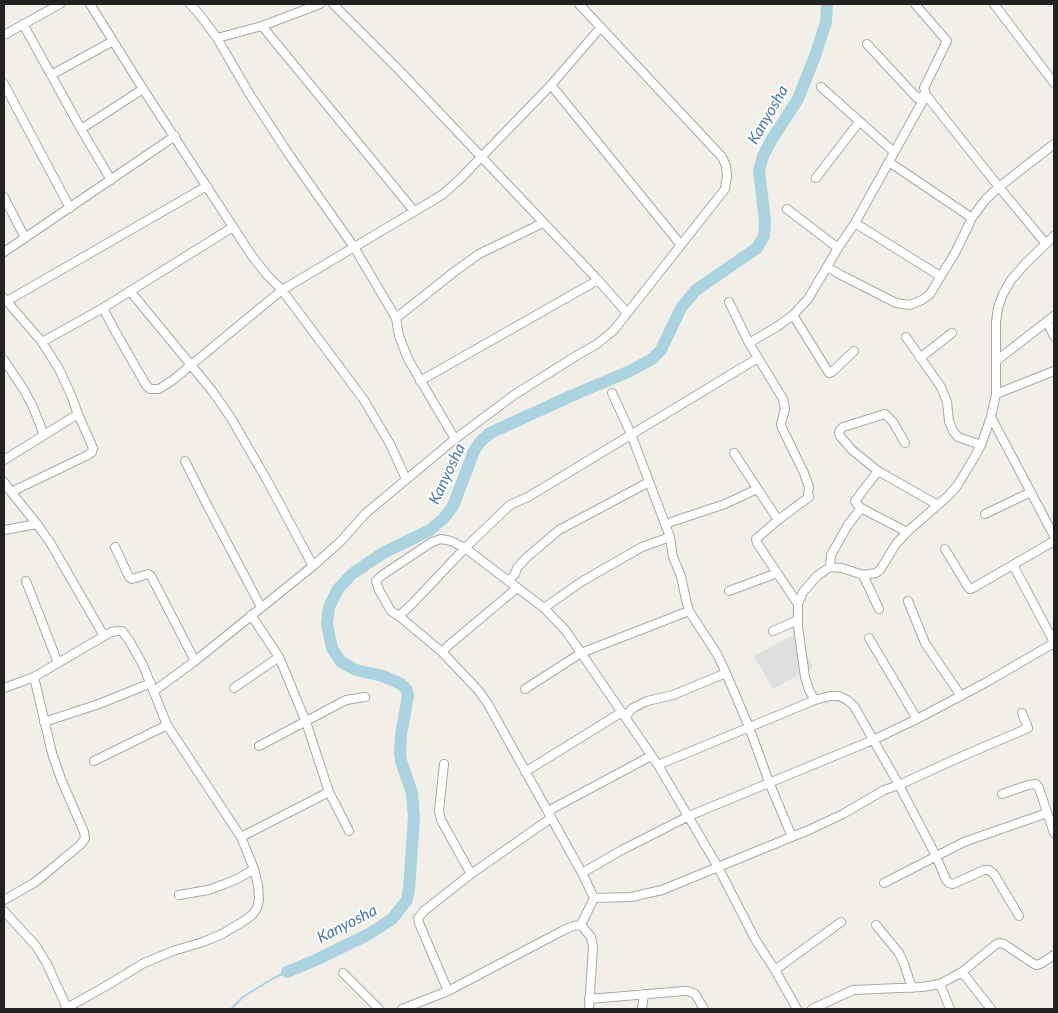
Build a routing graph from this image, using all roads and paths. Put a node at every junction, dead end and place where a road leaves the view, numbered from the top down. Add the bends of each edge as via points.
1 (60, 4) edge
2 (90, 4) edge
3 (190, 4) edge
4 (320, 4) edge
5 (333, 4) edge
6 (579, 4) edge
7 (915, 4) edge
8 (994, 4) edge
9 (22, 24) junction
10 (262, 26) junction
11 (600, 27) junction
12 (4, 34) edge
13 (216, 38) junction
14 (113, 41) junction
15 (867, 44) dead end
16 (51, 75) junction
17 (1054, 83) edge
18 (4, 84) edge
19 (551, 84) junction
20 (821, 86) dead end
21 (143, 89) junction
22 (926, 95) junction
23 (859, 122) junction
24 (81, 129) junction
25 (175, 136) junction
26 (1054, 144) edge
27 (894, 152) junction
28 (481, 157) junction
29 (889, 162) junction
30 (816, 178) dead end
31 (111, 180) junction
32 (207, 186) junction
33 (999, 187) junction
34 (4, 197) edge
35 (70, 208) junction
36 (787, 209) dead end
37 (414, 211) junction
38 (972, 218) junction
39 (542, 223) junction
40 (855, 223) junction
41 (233, 227) junction
42 (1054, 236) edge
43 (25, 238) junction
44 (1046, 244) junction
45 (681, 245) junction
46 (354, 247) junction
47 (838, 248) junction
48 (4, 252) edge
49 (827, 267) junction
50 (940, 276) junction
51 (598, 280) junction
52 (282, 290) junction
53 (130, 291) junction
54 (5, 299) edge
55 (729, 302) dead end
56 (103, 308) junction
57 (627, 313) junction
58 (793, 315) junction
59 (1054, 316) edge
60 (396, 318) junction
61 (1047, 322) junction
62 (952, 333) dead end
63 (906, 336) dead end
64 (1054, 336) edge
65 (42, 342) junction
66 (749, 343) junction
67 (854, 350) dead end
68 (758, 358) junction
69 (920, 358) junction
70 (4, 360) edge
71 (996, 361) junction
72 (191, 365) junction
73 (1054, 371) edge
74 (420, 381) junction
75 (612, 393) dead end
76 (996, 394) junction
77 (78, 414) junction
78 (991, 418) junction
79 (631, 434) junction
80 (44, 435) junction
81 (455, 439) junction
82 (904, 443) dead end
83 (980, 445) junction
84 (734, 453) dead end
85 (4, 460) edge
86 (185, 461) dead end
87 (878, 472) junction
88 (406, 479) junction
89 (4, 482) edge
90 (649, 482) junction
91 (757, 488) junction
92 (11, 492) junction
93 (1031, 492) junction
94 (938, 505) junction
95 (861, 508) junction
96 (985, 514) dead end
97 (778, 520) junction
98 (37, 524) junction
99 (665, 524) junction
100 (4, 530) edge
101 (907, 532) junction
102 (1054, 536) edge
103 (670, 537) junction
104 (1054, 541) edge
105 (116, 547) dead end
106 (465, 548) junction
107 (946, 549) dead end
108 (1013, 565) junction
109 (313, 566) junction
110 (830, 567) junction
111 (777, 573) junction
112 (863, 574) junction
113 (26, 581) dead end
114 (508, 581) junction
115 (517, 588) junction
116 (729, 591) dead end
117 (908, 601) dead end
118 (798, 604) junction
119 (261, 607) junction
120 (544, 608) junction
121 (879, 609) dead end
122 (689, 610) junction
123 (251, 615) junction
124 (398, 616) junction
125 (798, 620) junction
126 (772, 631) dead end
127 (104, 636) junction
128 (868, 638) dead end
129 (1054, 642) edge
130 (442, 652) junction
131 (581, 654) junction
132 (279, 657) junction
133 (195, 661) junction
134 (58, 663) junction
135 (726, 673) junction
136 (34, 676) junction
137 (153, 687) junction
138 (4, 688) edge
139 (234, 688) dead end
140 (525, 689) dead end
141 (961, 696) junction
142 (365, 697) dead end
143 (815, 700) junction
144 (1022, 713) dead end
145 (624, 714) junction
146 (917, 720) junction
147 (44, 722) junction
148 (306, 722) junction
149 (167, 725) junction
150 (749, 727) junction
151 (873, 740) junction
152 (259, 746) dead end
153 (651, 756) junction
154 (94, 761) dead end
155 (444, 764) dead end
156 (658, 765) junction
157 (525, 772) junction
158 (769, 782) junction
159 (899, 785) junction
160 (329, 792) junction
161 (1002, 794) dead end
162 (1047, 813) junction
163 (549, 815) junction
164 (689, 816) junction
165 (349, 831) dead end
166 (1054, 833) edge
167 (240, 837) junction
168 (792, 837) junction
169 (936, 856) junction
170 (718, 867) junction
171 (254, 869) junction
172 (582, 873) junction
173 (471, 874) junction
174 (884, 883) dead end
175 (179, 896) dead end
176 (594, 898) junction
177 (4, 900) edge
178 (4, 911) edge
179 (1019, 916) dead end
180 (841, 922) dead end
181 (581, 925) junction
182 (876, 925) dead end
183 (1054, 955) edge
184 (775, 970) junction
185 (962, 972) junction
186 (343, 973) dead end
187 (940, 984) junction
188 (912, 988) junction
189 (448, 991) junction
190 (644, 994) junction
191 (589, 999) junction
192 (66, 1009) edge
193 (380, 1009) edge
194 (402, 1009) edge
195 (589, 1009) edge
196 (642, 1009) edge
197 (704, 1009) edge
198 (797, 1009) edge
199 (812, 1009) edge
200 (950, 1009) edge
201 (991, 1009) edge

1 - 9 street
2 - 14 street
3 - 13 street
4 - 10 street
5 - 28 street
6 - 11 street
7 - 22 street via 947,41 924,88
8 - 17 street
9 - 12 street
9 - 16 street
10 - 13 street
10 - 37 street
11 - 19 street
11 - 45 street via 722,157 726,166 725,188
13 - 46 street via 290,156
14 - 16 street
14 - 21 street
15 - 22 street via 917,98
16 - 24 street
18 - 35 street
19 - 28 street
19 - 45 street
20 - 23 street
21 - 24 street
21 - 25 street
22 - 27 street
22 - 33 street
23 - 27 street
23 - 30 street
24 - 31 street
25 - 31 street
25 - 32 street
26 - 33 street
27 - 29 street
28 - 37 street via 442,195
28 - 39 street
29 - 38 street
29 - 40 street
31 - 35 street
32 - 41 street
32 - 54 street
33 - 38 street
33 - 44 street
34 - 43 street
35 - 43 street
36 - 47 street
37 - 46 street
38 - 50 street
39 - 51 street
39 - 60 street via 479,254
40 - 47 street
40 - 50 street
41 - 52 street via 252,256
41 - 53 street
42 - 44 street
43 - 48 street
44 - 71 street via 1011,280 1003,294 996,322
45 - 57 street
46 - 52 street
46 - 60 street
47 - 49 street
49 - 50 street via 896,303 910,304 922,300 930,294
49 - 58 street via 808,299
51 - 57 street
51 - 74 street
52 - 72 street
52 - 88 street via 364,400
53 - 56 street
53 - 72 street
54 - 65 street
55 - 66 street
56 - 65 street
56 - 72 street via 150,389 159,389
57 - 81 street via 597,344 514,395
58 - 66 street
58 - 67 street via 828,373
59 - 61 street
60 - 74 street via 399,336
61 - 64 street
61 - 71 street
62 - 69 street
63 - 69 street
65 - 77 street via 59,369
66 - 68 street
68 - 79 street
68 - 97 street via 783,399 782,428 809,487 809,496
69 - 83 street via 946,397 953,430 958,437
70 - 80 street via 24,390
71 - 76 street
72 - 109 street via 231,418
73 - 76 street
74 - 81 street
75 - 79 street
76 - 78 street
77 - 80 street
77 - 92 street via 92,452
78 - 83 street
78 - 93 street
79 - 90 street
79 - 106 street via 510,505
80 - 85 street
81 - 88 street
82 - 87 street via 885,414 840,430 840,436 852,450
83 - 94 street via 957,486
84 - 91 street
86 - 119 street
87 - 94 street
87 - 95 street via 855,500
88 - 109 street
89 - 92 street
90 - 99 street
90 - 114 street via 559,530 526,558
91 - 97 street
91 - 99 street via 725,504
92 - 98 street
93 - 96 street
93 - 102 street
94 - 101 street
95 - 101 street
95 - 110 street via 831,555
97 - 111 street via 756,539
98 - 100 street
98 - 127 street
99 - 103 street
101 - 112 street via 880,570
103 - 120 street via 642,547 581,582
103 - 122 street
104 - 108 street
105 - 133 street via 129,577 151,576
106 - 114 street
106 - 124 street
106 - 124 street via 441,540 432,542 376,581 391,611
107 - 108 street via 970,589
108 - 129 street
109 - 119 street
110 - 112 street
110 - 118 street via 810,582
111 - 116 street
111 - 118 street
112 - 121 street
113 - 134 street
114 - 115 street
115 - 120 street
115 - 130 street
117 - 141 street via 925,643
118 - 125 street
119 - 123 street
120 - 131 street
122 - 131 street
122 - 135 street
123 - 132 street
123 - 133 street
124 - 130 street
125 - 126 street
125 - 143 street via 805,677
127 - 134 street
127 - 137 street via 122,632 136,651
128 - 146 street
129 - 141 street
130 - 157 street via 488,704
131 - 140 street
131 - 145 street
132 - 139 street
132 - 148 street
133 - 137 street
134 - 136 street
135 - 145 street via 673,695 647,701
135 - 150 street
136 - 138 street
136 - 147 street
137 - 147 street
137 - 149 street
141 - 146 street
142 - 148 street via 346,700
143 - 150 street
143 - 151 street via 830,696 848,700
144 - 159 street via 1028,728
145 - 153 street
145 - 157 street
146 - 151 street
147 - 177 street via 58,770 85,839 34,883
148 - 152 street
148 - 160 street
149 - 154 street
149 - 167 street
150 - 156 street
150 - 158 street
151 - 158 street
151 - 159 street
153 - 156 street
153 - 163 street
155 - 173 street via 439,811
156 - 164 street
157 - 163 street
158 - 164 street
158 - 168 street
159 - 168 street
159 - 169 street
160 - 165 street
160 - 167 street
161 - 162 street via 1036,784
162 - 166 street
162 - 169 street via 964,842
163 - 172 street
163 - 173 street
164 - 170 street
164 - 172 street
167 - 171 street
168 - 170 street
169 - 174 street
169 - 179 street via 946,880 951,884 990,870
170 - 176 street via 662,890 631,897
170 - 184 street
171 - 175 street via 225,884
171 - 192 street via 259,900 252,915 215,937 144,963
172 - 176 street
173 - 189 street via 418,918
176 - 181 street
178 - 192 street via 36,946
180 - 184 street
181 - 189 street via 562,931
181 - 191 street via 591,937 593,946
182 - 188 street via 899,953
183 - 185 street via 1037,965 999,943
184 - 198 street
185 - 187 street
185 - 201 street
186 - 193 street
187 - 188 street
187 - 200 street
188 - 199 street via 853,990
189 - 194 street
190 - 191 street
190 - 196 street
190 - 197 street via 688,991 695,994
191 - 195 street

